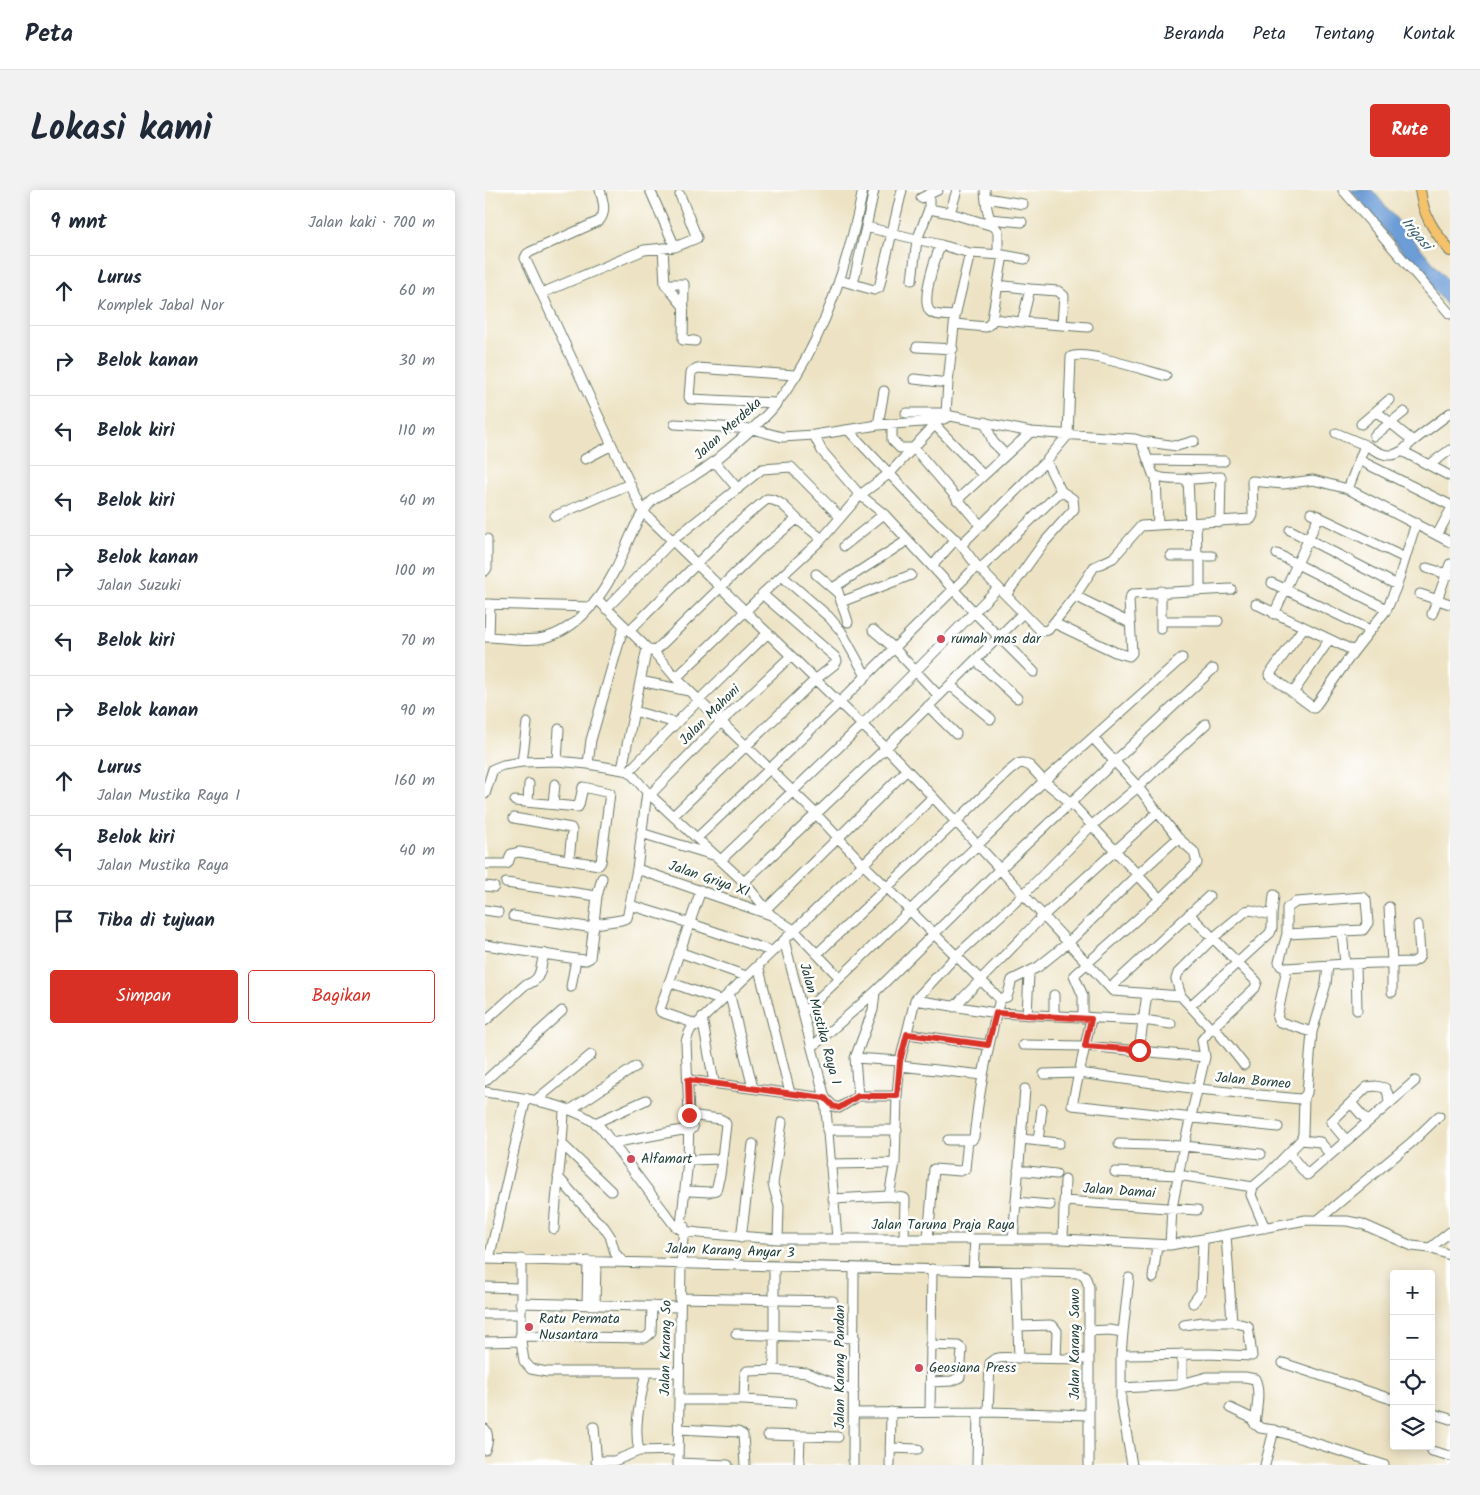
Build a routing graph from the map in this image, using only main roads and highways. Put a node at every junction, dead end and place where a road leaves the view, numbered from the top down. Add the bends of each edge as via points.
1 (1419, 190) edge
2 (1450, 251) edge

1 - 2 main road via 1431,227

